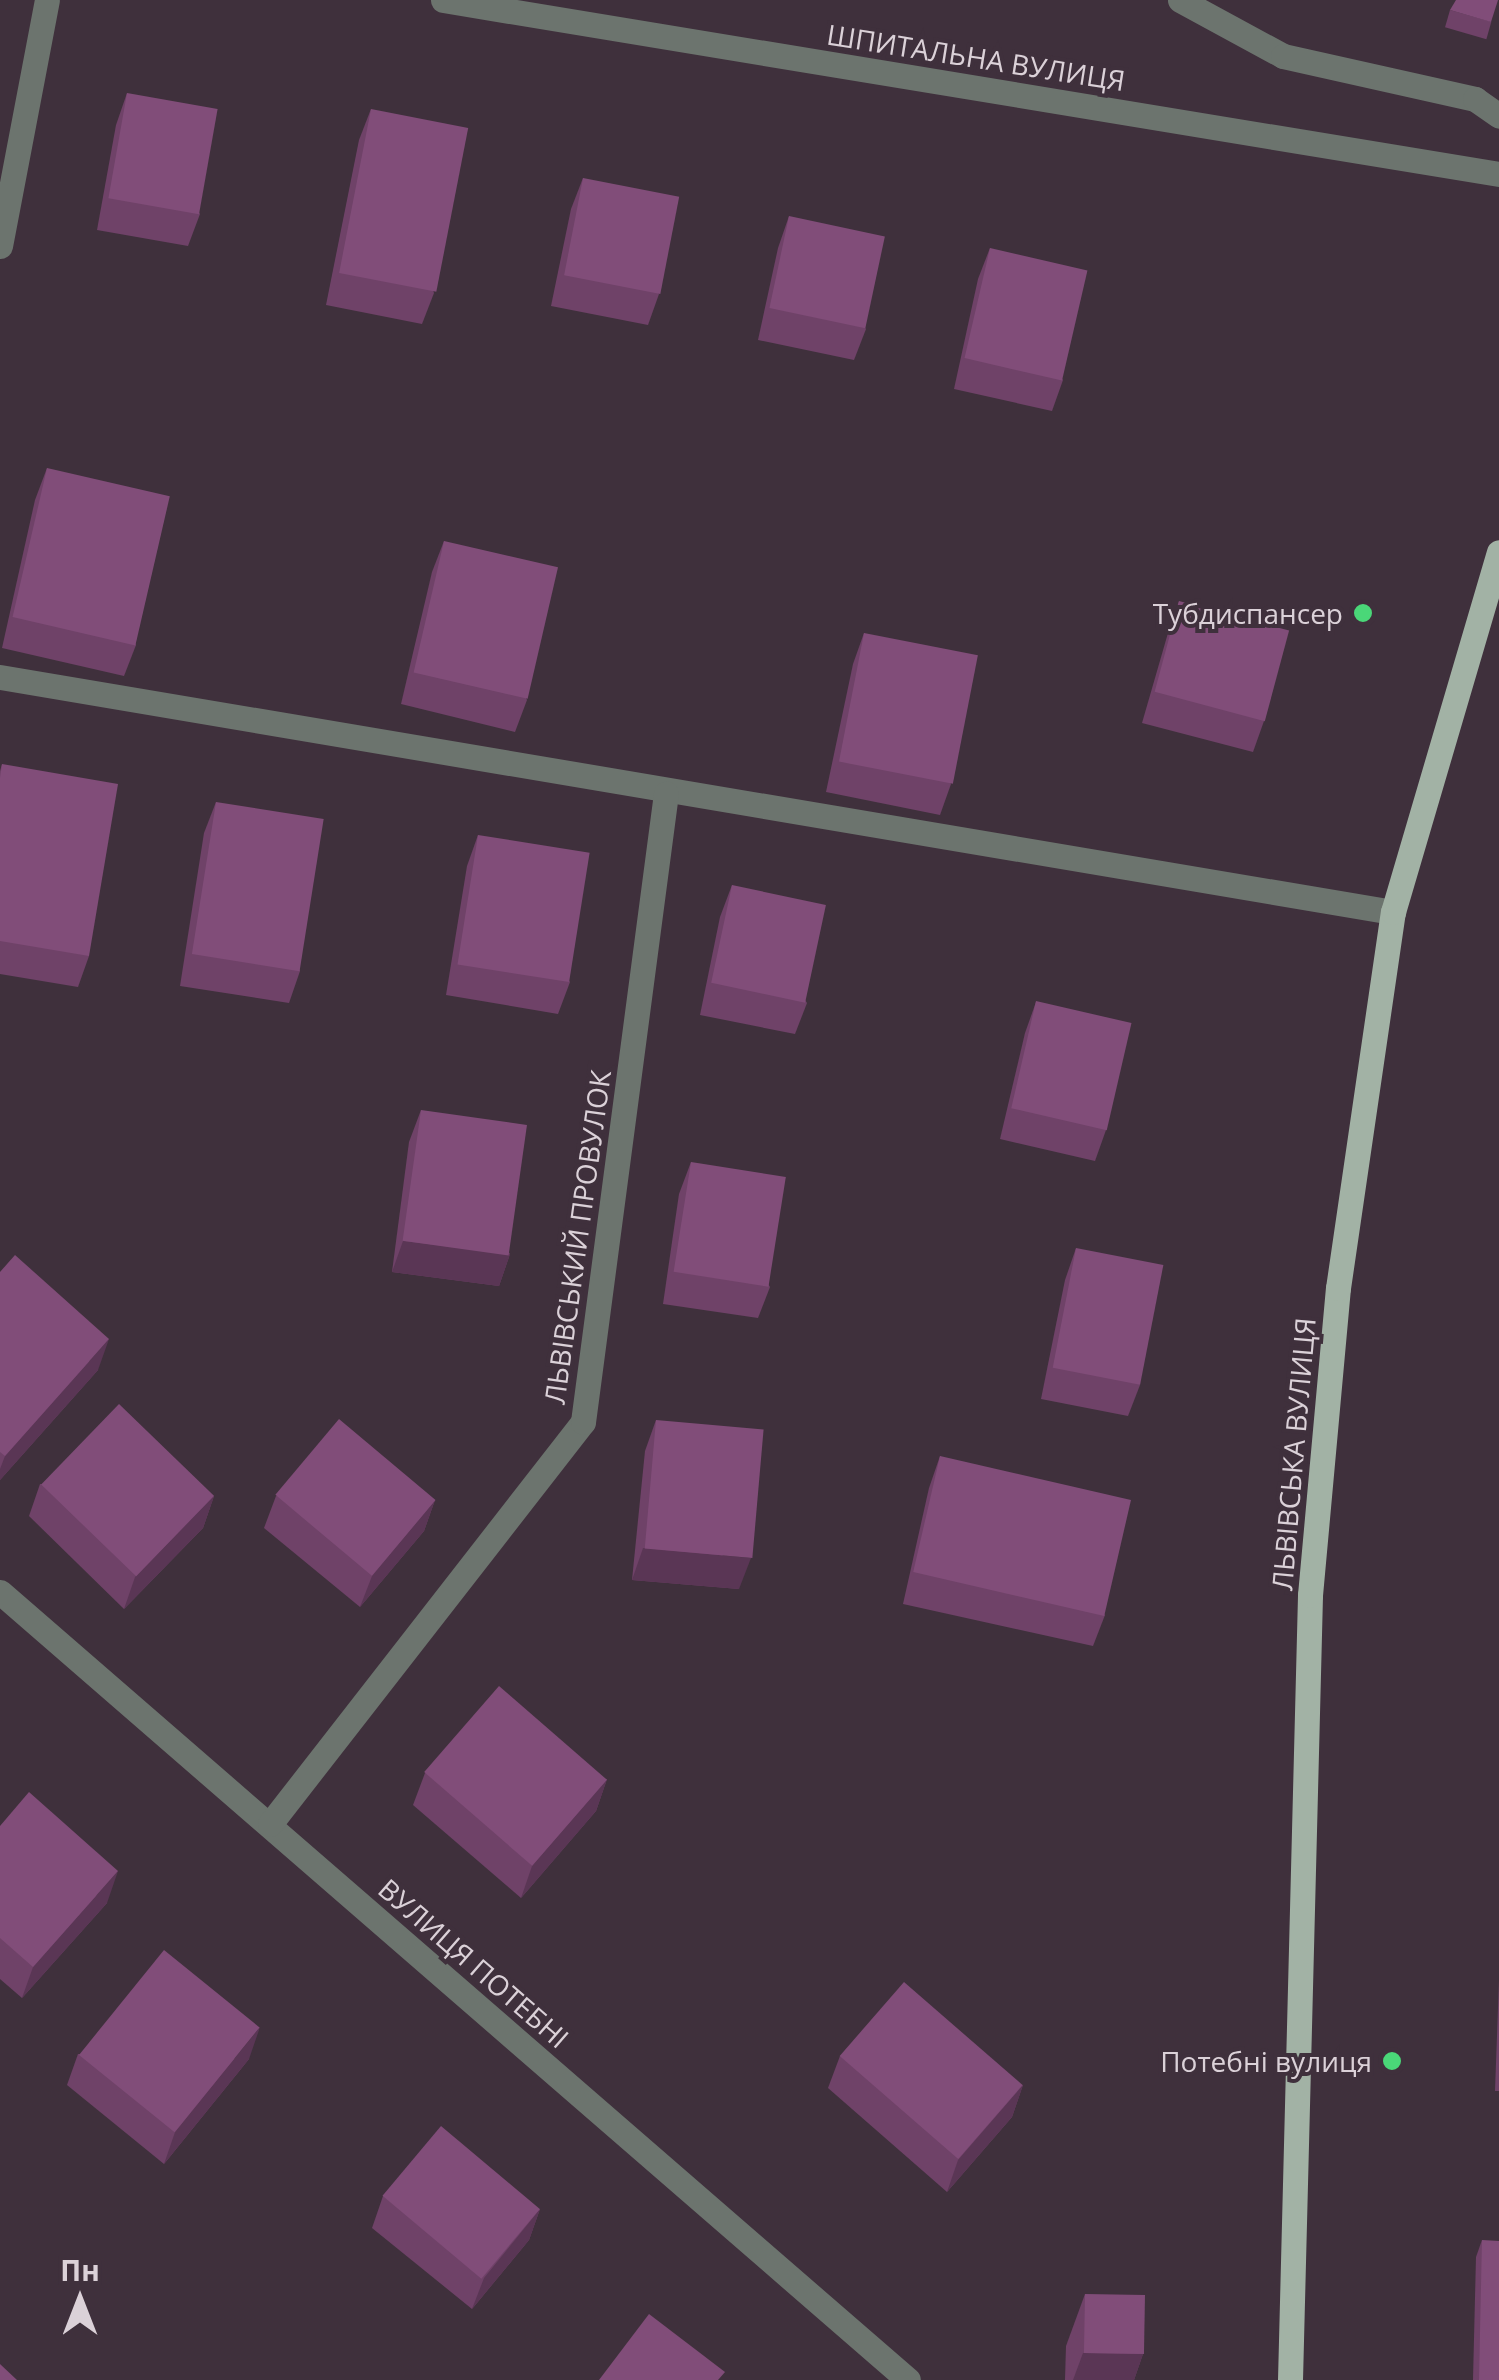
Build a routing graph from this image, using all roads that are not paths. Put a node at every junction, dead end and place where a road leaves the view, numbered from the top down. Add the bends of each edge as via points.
1 (47, 0) edge
2 (443, 0) edge
3 (1180, 0) edge
4 (1499, 116) edge
5 (1499, 174) edge
6 (0, 246) edge
7 (1499, 552) edge
8 (0, 677) edge
9 (666, 794) junction
10 (1393, 912) junction
11 (0, 1592) edge
12 (270, 1824) junction
13 (908, 2380) edge
14 (1290, 2380) edge

1 - 6 street
2 - 5 street, ШПИТАЛЬНА ВУЛИЦЯ
3 - 4 street via 1283,56 1475,99
7 - 10 main road, ЛЬВІВСЬКА ВУЛИЦЯ
8 - 9 street
9 - 10 street
9 - 12 street, ЛЬВІВСЬКИЙ ПРОВУЛОК via 583,1422
10 - 14 main road, ЛЬВІВСЬКА ВУЛИЦЯ via 1338,1288 1310,1595
11 - 12 street, ВУЛИЦЯ ПОТЕБНІ
12 - 13 street, ВУЛИЦЯ ПОТЕБНІ

